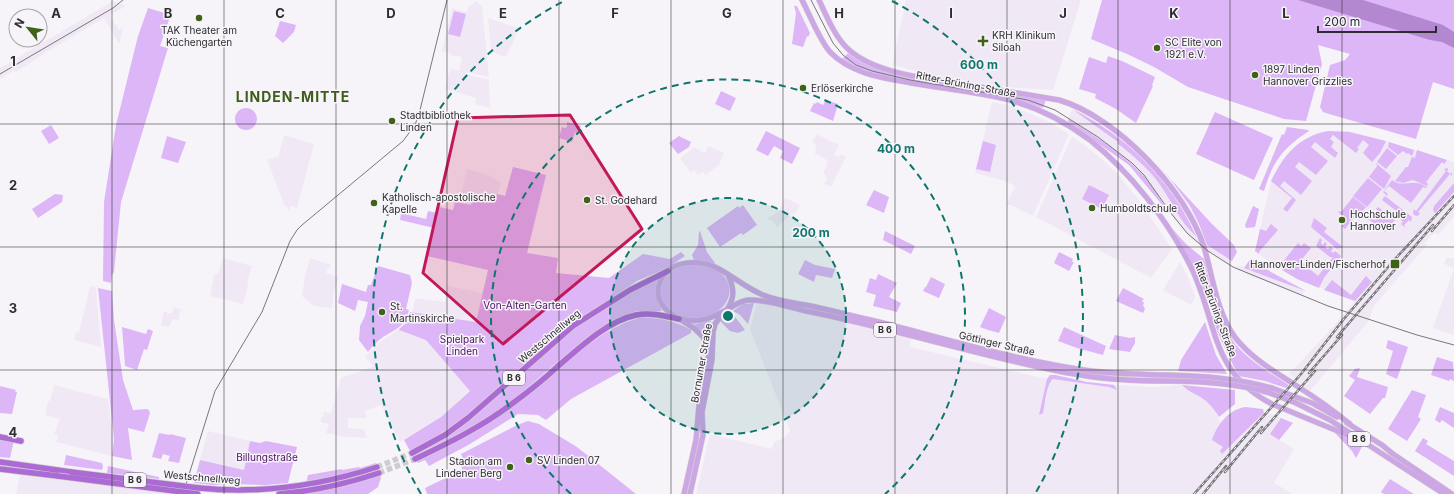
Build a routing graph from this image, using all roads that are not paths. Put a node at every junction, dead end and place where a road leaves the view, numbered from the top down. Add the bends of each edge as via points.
1 (802, 0) edge
2 (819, 0) edge
3 (668, 271) junction
4 (728, 274) junction
5 (727, 310) junction
6 (679, 319) junction
7 (1167, 378) junction
8 (1271, 390) junction
9 (1350, 424) junction
10 (0, 437) edge
11 (21, 441) dead end
12 (1362, 441) junction
13 (0, 462) edge
14 (0, 469) edge
15 (378, 470) tunnel mouth
16 (198, 491) edge
17 (286, 491) edge
18 (203, 494) edge
19 (279, 494) edge
20 (684, 494) edge
21 (690, 494) edge
22 (1444, 494) edge
23 (1452, 494) edge

1 - 12 main road, Ritter-Brüning-Straße via 829,51 854,68 884,78 1027,105 1075,130 1102,150 1144,195 1173,235 1195,275 1219,348 1228,366 1242,383 1272,404
2 - 9 main road, Ritter-Brüning-Straße via 844,45 871,64 916,76 1059,100 1083,109 1118,133 1166,180 1190,213 1204,247 1224,318 1240,342 1263,364 1332,409
3 - 4 main road, B 6 via 681,264 695,262 713,266
3 - 6 main road via 659,285 660,301
3 - 6 highway, Westschnellweg / B 6 via 630,290 573,326 468,418 413,456 449,443 493,418 576,350 616,323 641,314
4 - 5 main road via 733,294
4 - 7 main road, Göttinger Straße / B 6 via 771,298 880,322 947,341 1088,370
5 - 6 main road, B 6 via 700,321
5 - 7 main road, Göttinger Straße / B 6 via 740,302 753,300 1059,371 1114,379
5 - 21 main road, Bornumer Straße via 719,317 714,327 712,360 702,412 703,435
6 - 20 main road, Bornumer Straße via 703,336 709,354 699,406 696,440
7 - 8 main road, Göttinger Straße / B 6, bridge
8 - 9 main road, B 6 via 1312,403
8 - 12 main road, B 6 via 1320,414
9 - 23 main road, B 6
10 - 11 highway
12 - 22 main road, B 6
13 - 16 highway, Westschnellweg / B 6, bridge
14 - 16 highway, Westschnellweg / B 6, bridge
15 - 17 highway, Westschnellweg / B 6
16 - 17 highway, Westschnellweg / B 6
16 - 18 highway, Westschnellweg / B 6
17 - 19 highway, Westschnellweg / B 6

